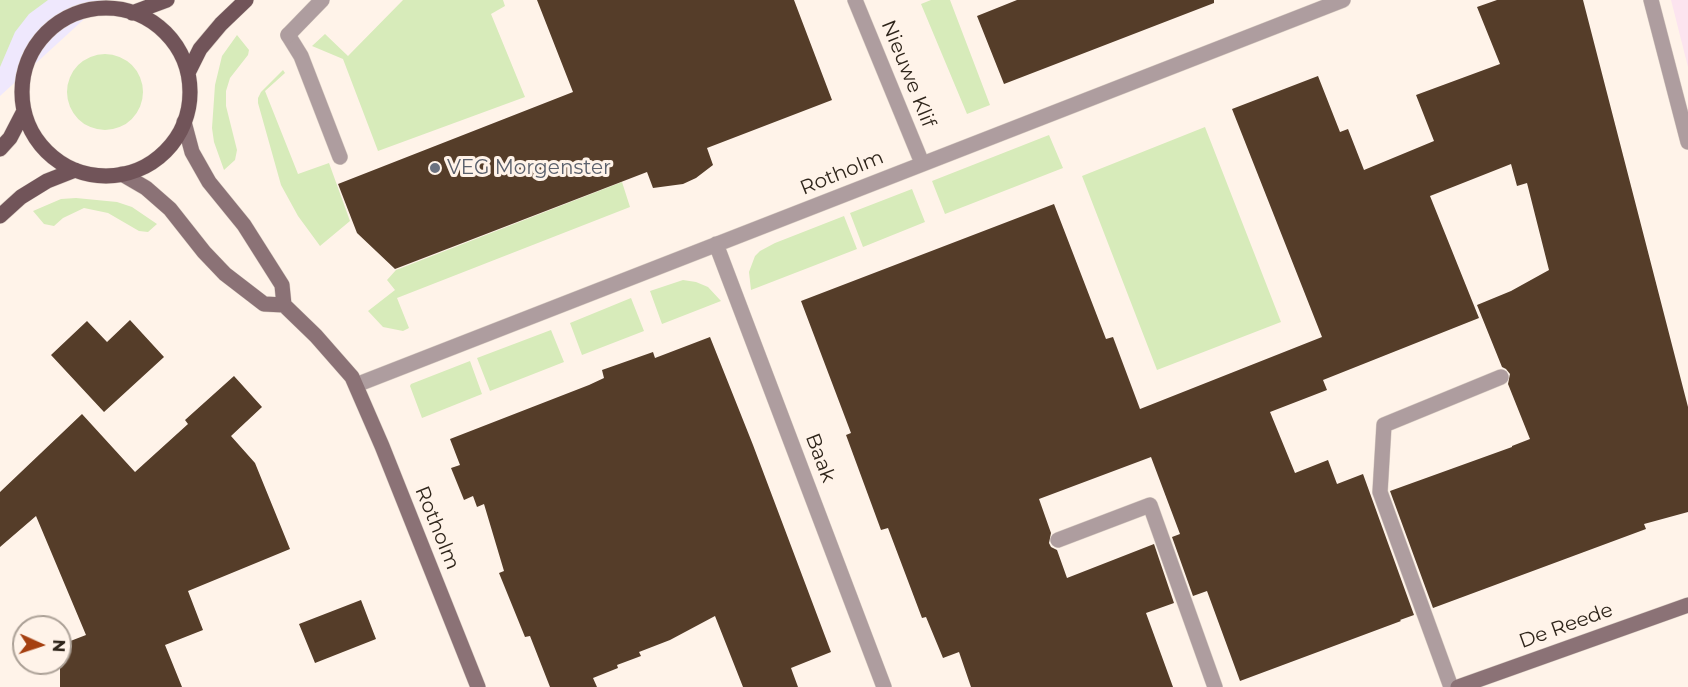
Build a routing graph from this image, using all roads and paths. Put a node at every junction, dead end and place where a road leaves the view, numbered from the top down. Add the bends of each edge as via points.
1 (167, 0) edge
2 (246, 0) edge
3 (322, 0) edge
4 (855, 0) edge
5 (1343, 0) edge
6 (1651, 0) edge
7 (132, 13) junction
8 (188, 73) junction
9 (24, 111) junction
10 (184, 122) junction
11 (1688, 142) edge
12 (0, 149) edge
13 (340, 157) dead end
14 (922, 163) junction
15 (75, 170) junction
16 (122, 174) junction
17 (0, 216) edge
18 (716, 244) junction
19 (284, 305) junction
20 (1501, 377) dead end
21 (356, 385) junction
22 (1058, 540) dead end
23 (1688, 605) edge
24 (477, 687) edge
25 (884, 687) edge
26 (1215, 687) edge
27 (1451, 687) edge
28 (1458, 687) edge

1 - 7 main road
2 - 8 main road via 200,49
3 - 13 street via 288,35 301,56
4 - 14 street, Nieuwe Klif
5 - 14 street, Rotholm
6 - 11 street
7 - 8 main road via 152,22 168,36
7 - 9 main road via 89,10 68,17 50,30 27,67 22,88
8 - 10 main road via 189,98
9 - 12 main road
9 - 15 main road via 43,147
10 - 16 main road via 160,157
10 - 19 street via 192,152 209,182 244,225 282,285
14 - 18 street, Rotholm
15 - 16 main road via 99,176
15 - 17 main road via 46,181
16 - 19 street, Rotholm via 171,209 225,274 264,304
18 - 21 street, Rotholm
18 - 25 street, Baak
19 - 21 street, Rotholm via 316,336
20 - 27 street via 1384,425 1380,492
21 - 24 street, Rotholm
22 - 26 street via 1150,505
23 - 28 street, De Reede

